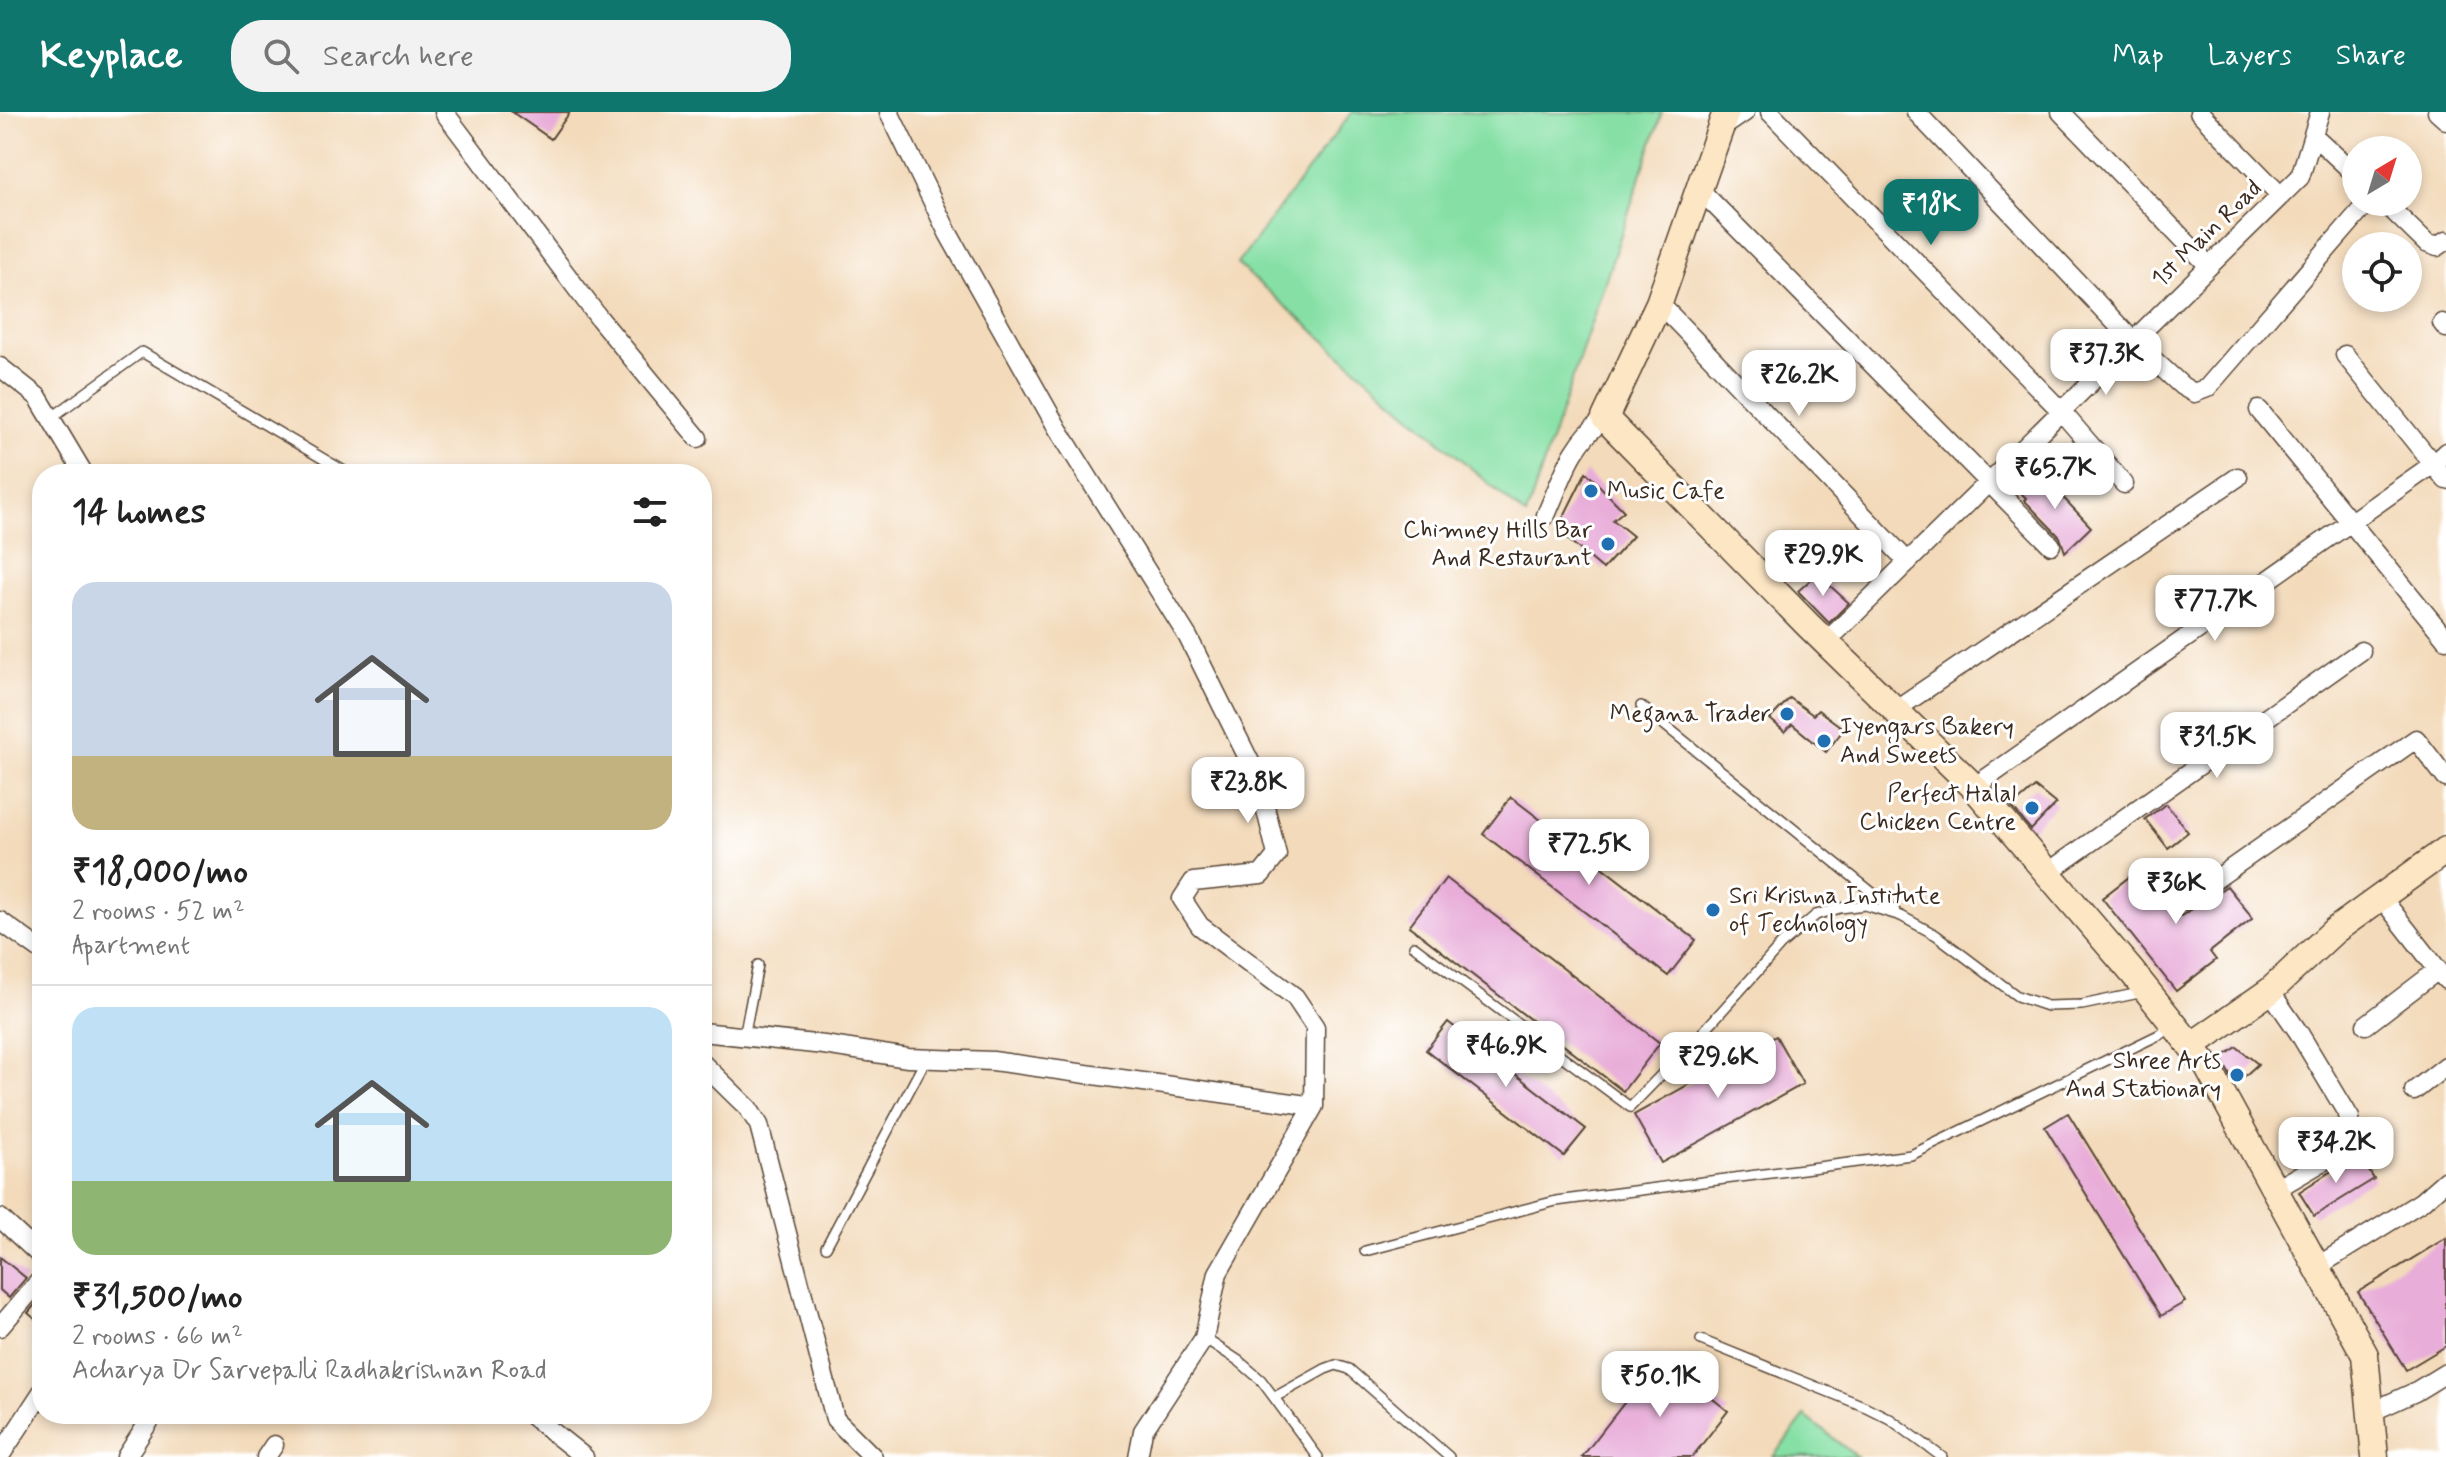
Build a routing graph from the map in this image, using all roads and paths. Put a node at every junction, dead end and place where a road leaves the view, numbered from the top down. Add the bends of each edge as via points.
1 (444, 112) edge
2 (889, 112) edge
3 (1770, 112) edge
4 (1916, 112) edge
5 (2061, 112) edge
6 (2199, 112) edge
7 (2320, 112) edge
8 (2437, 112) edge
9 (1727, 116) edge
10 (2446, 120) edge
11 (2313, 135) junction
12 (2342, 162) edge
13 (1699, 189) junction
14 (2281, 196) junction
15 (2356, 216) edge
16 (2398, 216) edge
17 (2446, 241) edge
18 (2209, 266) junction
19 (1659, 303) junction
20 (2133, 341) junction
21 (2345, 355) dead end
22 (0, 367) edge
23 (2259, 410) dead end
24 (2061, 411) junction
25 (51, 418) junction
26 (1605, 418) junction
27 (698, 438) dead end
28 (2439, 458) edge
29 (78, 464) edge
30 (332, 464) edge
31 (2238, 477) dead end
32 (2446, 480) edge
33 (1988, 483) junction
34 (2124, 484) dead end
35 (1546, 515) dead end
36 (2351, 522) junction
37 (2051, 545) dead end
38 (1908, 562) junction
39 (2446, 639) edge
40 (1826, 642) junction
41 (2361, 651) dead end
42 (1641, 706) dead end
43 (1895, 710) junction
44 (2446, 778) edge
45 (1974, 787) junction
46 (2446, 850) edge
47 (2047, 873) junction
48 (2381, 897) junction
49 (2186, 900) dead end
50 (1901, 916) junction
51 (0, 921) edge
52 (32, 944) edge
53 (1414, 946) dead end
54 (758, 965) dead end
55 (2442, 975) edge
56 (2148, 991) junction
57 (2270, 991) junction
58 (2366, 1025) dead end
59 (712, 1033) edge
60 (2184, 1036) junction
61 (744, 1037) junction
62 (926, 1059) junction
63 (2446, 1066) edge
64 (712, 1073) edge
65 (2414, 1091) dead end
66 (1314, 1106) junction
67 (2350, 1118) dead end
68 (2346, 1148) dead end
69 (2446, 1180) edge
70 (2276, 1189) junction
71 (0, 1218) edge
72 (826, 1247) dead end
73 (32, 1248) edge
74 (1365, 1251) dead end
75 (2318, 1266) junction
76 (32, 1290) edge
77 (0, 1327) edge
78 (1204, 1338) junction
79 (1701, 1340) dead end
80 (2446, 1373) edge
81 (1275, 1397) junction
82 (32, 1407) edge
83 (2371, 1412) junction
84 (147, 1424) edge
85 (543, 1424) edge
86 (0, 1456) edge
87 (126, 1457) edge
88 (584, 1457) edge
89 (873, 1457) edge
90 (1138, 1457) edge
91 (1318, 1457) edge
92 (1449, 1457) edge
93 (1942, 1457) edge
94 (2375, 1457) edge

1 - 27 street via 599,318
2 - 66 street via 948,233 1058,429 1188,637 1258,778 1277,855 1261,875 1193,882 1182,899 1200,926 1295,997 1315,1027
3 - 24 street
4 - 20 street
5 - 18 street
6 - 14 street
7 - 11 street, 1st Main Road
8 - 10 street
9 - 13 street
11 - 12 street
11 - 14 street, 1st Main Road via 2300,177
13 - 19 street
13 - 33 street
14 - 18 street, 1st Main Road
15 - 20 street via 2207,388 2194,393 2182,386
16 - 17 street via 2426,243 2437,247
18 - 20 street, 1st Main Road
19 - 26 street
19 - 38 street
20 - 24 street, 1st Main Road
21 - 28 street
22 - 25 street via 38,397
23 - 36 street
24 - 33 street, 1st Main Road
24 - 34 street
25 - 29 street
25 - 30 lane via 142,352
26 - 35 street via 1577,445
26 - 40 street
28 - 32 street
28 - 36 street
31 - 43 street
33 - 37 street
33 - 38 street, 1st Main Road
36 - 39 street
36 - 45 street
38 - 40 street, 1st Main Road
40 - 43 street
41 - 47 street
42 - 50 lane
43 - 45 street
44 - 49 street via 2416,739
45 - 47 street
46 - 48 street
47 - 56 street
48 - 55 street
48 - 57 street via 2334,931
50 - 53 lane via 1865,905 1816,915 1781,945 1630,1107
50 - 56 lane via 1936,935 2017,996 2047,1006 2082,1005
51 - 52 street
54 - 61 lane
55 - 58 street
56 - 60 street
57 - 60 street
57 - 67 street
59 - 61 street
60 - 70 street via 2207,1066
60 - 74 lane via 1911,1155 1556,1201
61 - 62 street
62 - 66 street via 993,1061
62 - 72 lane
63 - 65 street
64 - 89 street via 759,1125 835,1419
66 - 78 street via 1218,1273
68 - 70 street
69 - 75 street via 2421,1202
70 - 75 street
71 - 73 street
75 - 83 street via 2365,1355
76 - 77 street
78 - 81 lane via 1239,1361
78 - 90 street via 1143,1431
79 - 93 lane via 1866,1407
80 - 83 street
81 - 91 lane
81 - 92 lane via 1325,1369 1349,1369
82 - 86 street
83 - 94 street
84 - 87 street
85 - 88 street

